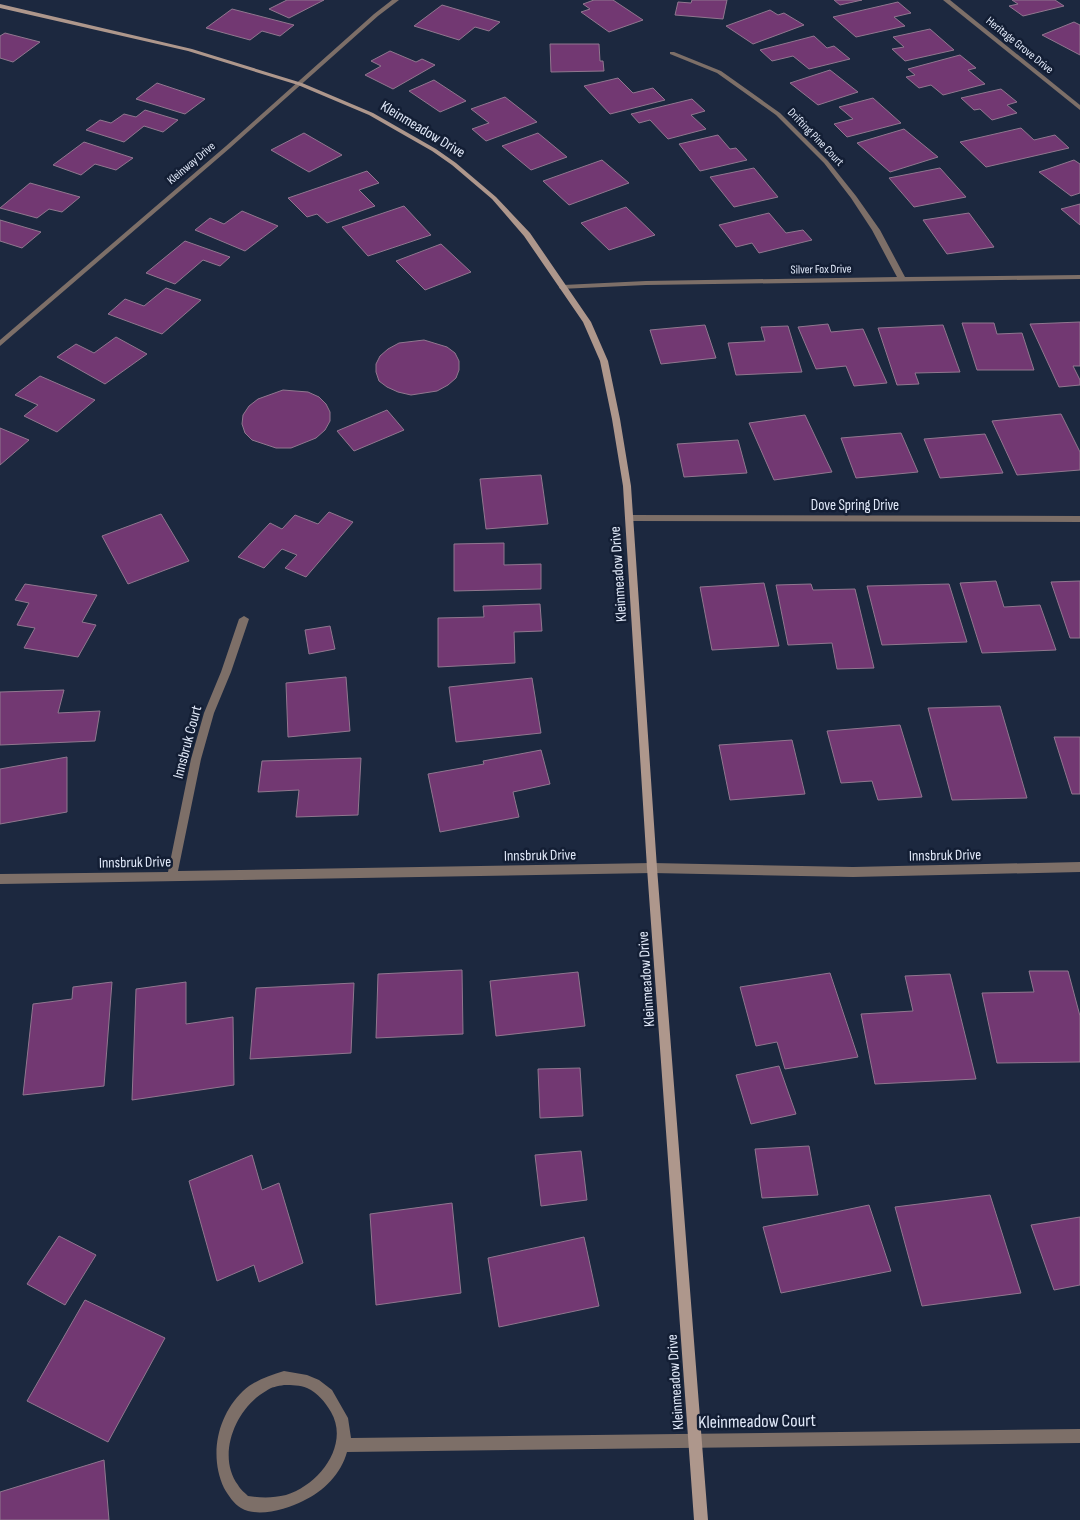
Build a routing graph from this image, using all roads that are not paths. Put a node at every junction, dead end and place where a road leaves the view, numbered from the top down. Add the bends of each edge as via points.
1 (396, 0) edge
2 (946, 0) edge
3 (0, 6) edge
4 (672, 53) dead end
5 (300, 84) junction
6 (1077, 101) edge
7 (1080, 108) edge
8 (1080, 277) edge
9 (902, 279) junction
10 (563, 287) junction
11 (0, 344) edge
12 (629, 518) junction
13 (1080, 519) edge
14 (244, 619) dead end
15 (652, 868) junction
16 (1080, 868) edge
17 (172, 877) junction
18 (0, 879) edge
19 (1080, 1436) edge
20 (695, 1440) junction
21 (344, 1445) junction
22 (701, 1520) edge

1 - 5 street, Kleinway Drive
2 - 6 street, Heritage Grove Drive
3 - 5 street, Kleinmeadow Drive via 190,50
4 - 9 street, Drifting Pine Court via 719,72 778,114 826,162 854,197
5 - 10 street, Kleinmeadow Drive via 371,114 454,164 494,198 527,235
5 - 11 street, Kleinway Drive
6 - 7 street, Heritage Grove Drive
8 - 9 street, Silver Fox Drive
9 - 10 street, Silver Fox Drive
10 - 12 street, Kleinmeadow Drive via 587,322 604,361 627,486
12 - 13 street, Dove Spring Drive
12 - 15 street, Kleinmeadow Drive
14 - 17 street, Innsbruk Court via 209,713 196,759
15 - 16 street, Innsbruk Drive via 854,872
15 - 17 street, Innsbruk Drive
15 - 20 street, Kleinmeadow Drive
17 - 18 street, Innsbruk Drive
19 - 20 street, Kleinmeadow Court
20 - 21 street, Kleinmeadow Court
20 - 22 street, Kleinmeadow Drive
21 - 21 street via 339,1467 328,1487 312,1503 293,1512 272,1514 254,1509 238,1497 227,1480 222,1460 224,1438 232,1416 263,1384 284,1378 303,1380 321,1388 334,1403 343,1422

